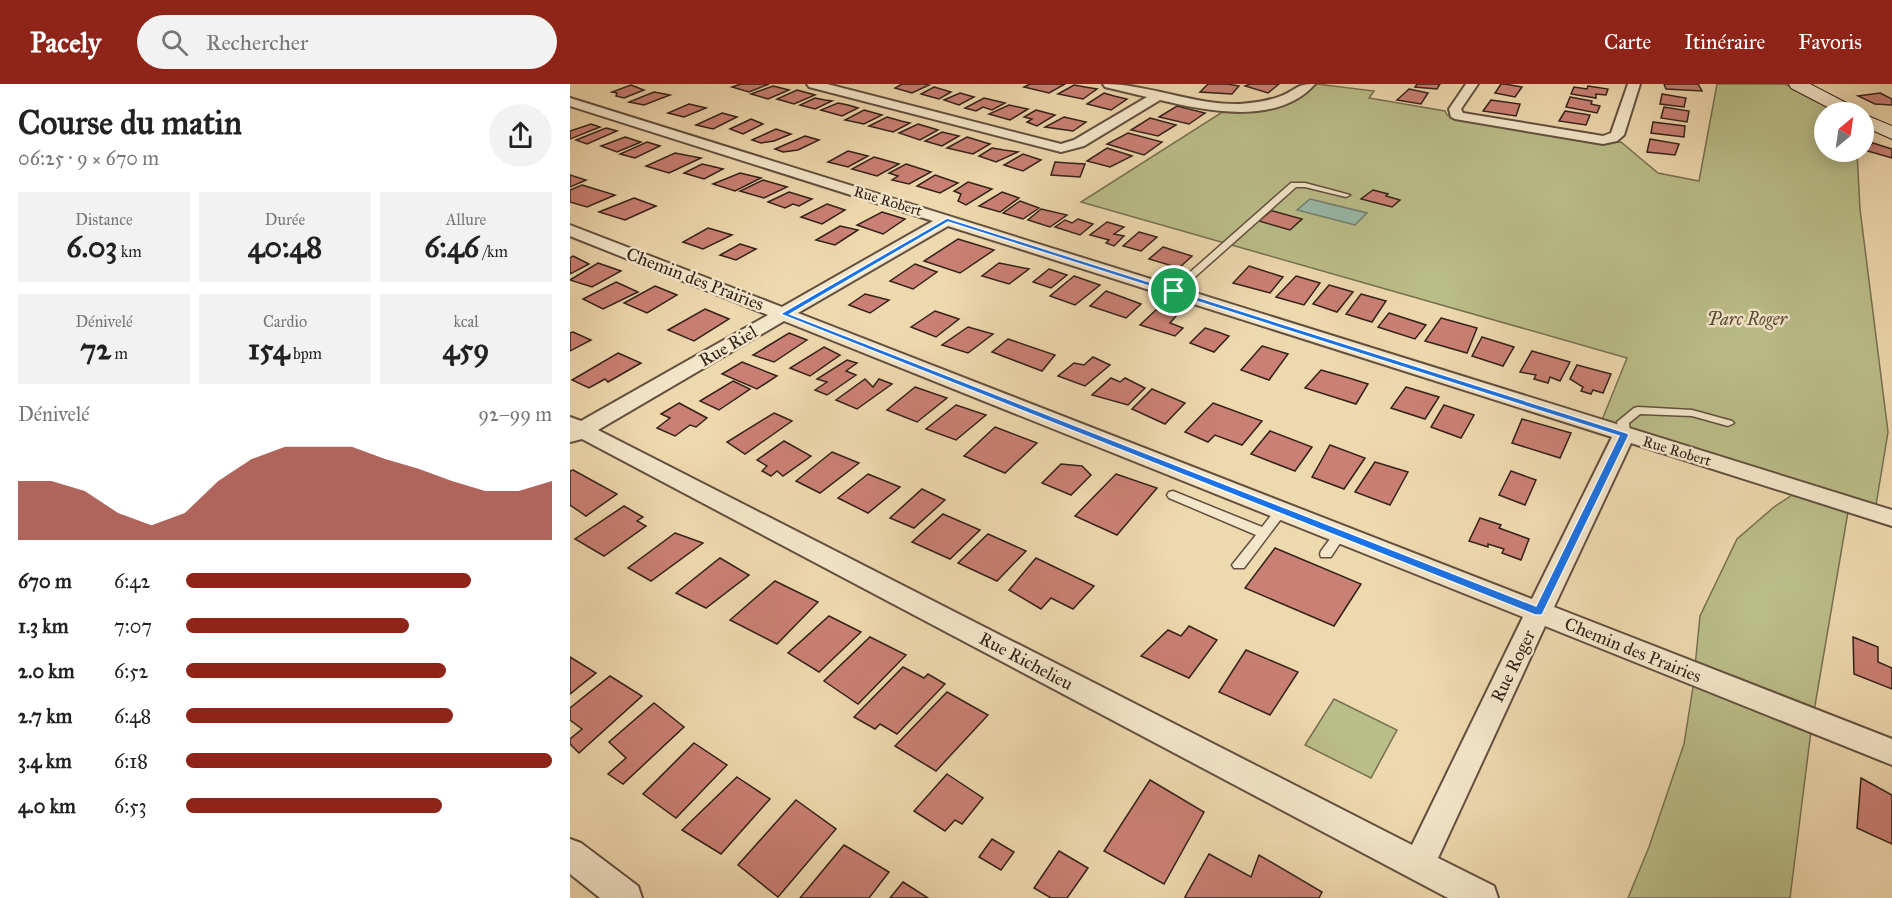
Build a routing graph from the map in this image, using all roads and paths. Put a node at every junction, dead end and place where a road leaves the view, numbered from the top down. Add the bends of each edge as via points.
1 (813, 84) edge
2 (1109, 84) edge
3 (1309, 84) edge
4 (1472, 84) edge
5 (1634, 84) edge
6 (1797, 84) edge
7 (1160, 95) junction
8 (570, 102) edge
9 (1831, 102) edge
10 (1874, 124) edge
11 (1892, 133) edge
12 (1346, 195) dead end
13 (947, 220) junction
14 (570, 230) edge
15 (1174, 291) junction
16 (784, 314) junction
17 (1728, 423) dead end
18 (574, 430) edge
19 (1624, 435) junction
20 (1173, 495) dead end
21 (1281, 511) junction
22 (1892, 518) edge
23 (1264, 532) junction
24 (1340, 534) junction
25 (1326, 554) dead end
26 (1239, 564) dead end
27 (1539, 612) junction
28 (1892, 752) edge
29 (570, 854) edge
30 (1419, 866) junction
31 (626, 898) edge
32 (1482, 898) edge

1 - 7 street via 1061,148 1078,143
2 - 7 street
3 - 7 street via 1285,100 1248,107 1207,106
4 - 5 street via 1455,109 1460,117 1603,140 1617,135
6 - 9 street
8 - 13 street, Rue Robert
10 - 11 street
12 - 15 lane via 1294,185
13 - 15 street, Rue Robert
13 - 16 street, Rue Riel
14 - 16 street, Chemin des Prairies
15 - 19 street, Rue Robert
16 - 18 street, Rue Riel
16 - 21 street, Chemin des Prairies
17 - 19 lane via 1692,413 1638,410 1623,422
18 - 30 street, Rue Richelieu
19 - 22 street, Rue Robert
19 - 27 street, Rue Roger
20 - 23 lane
21 - 23 lane
21 - 24 street, Chemin des Prairies
23 - 26 lane
24 - 25 lane
24 - 27 street, Chemin des Prairies
27 - 28 street, Chemin des Prairies
27 - 30 street, Rue Roger
29 - 31 street
30 - 32 street, Rue Richelieu

